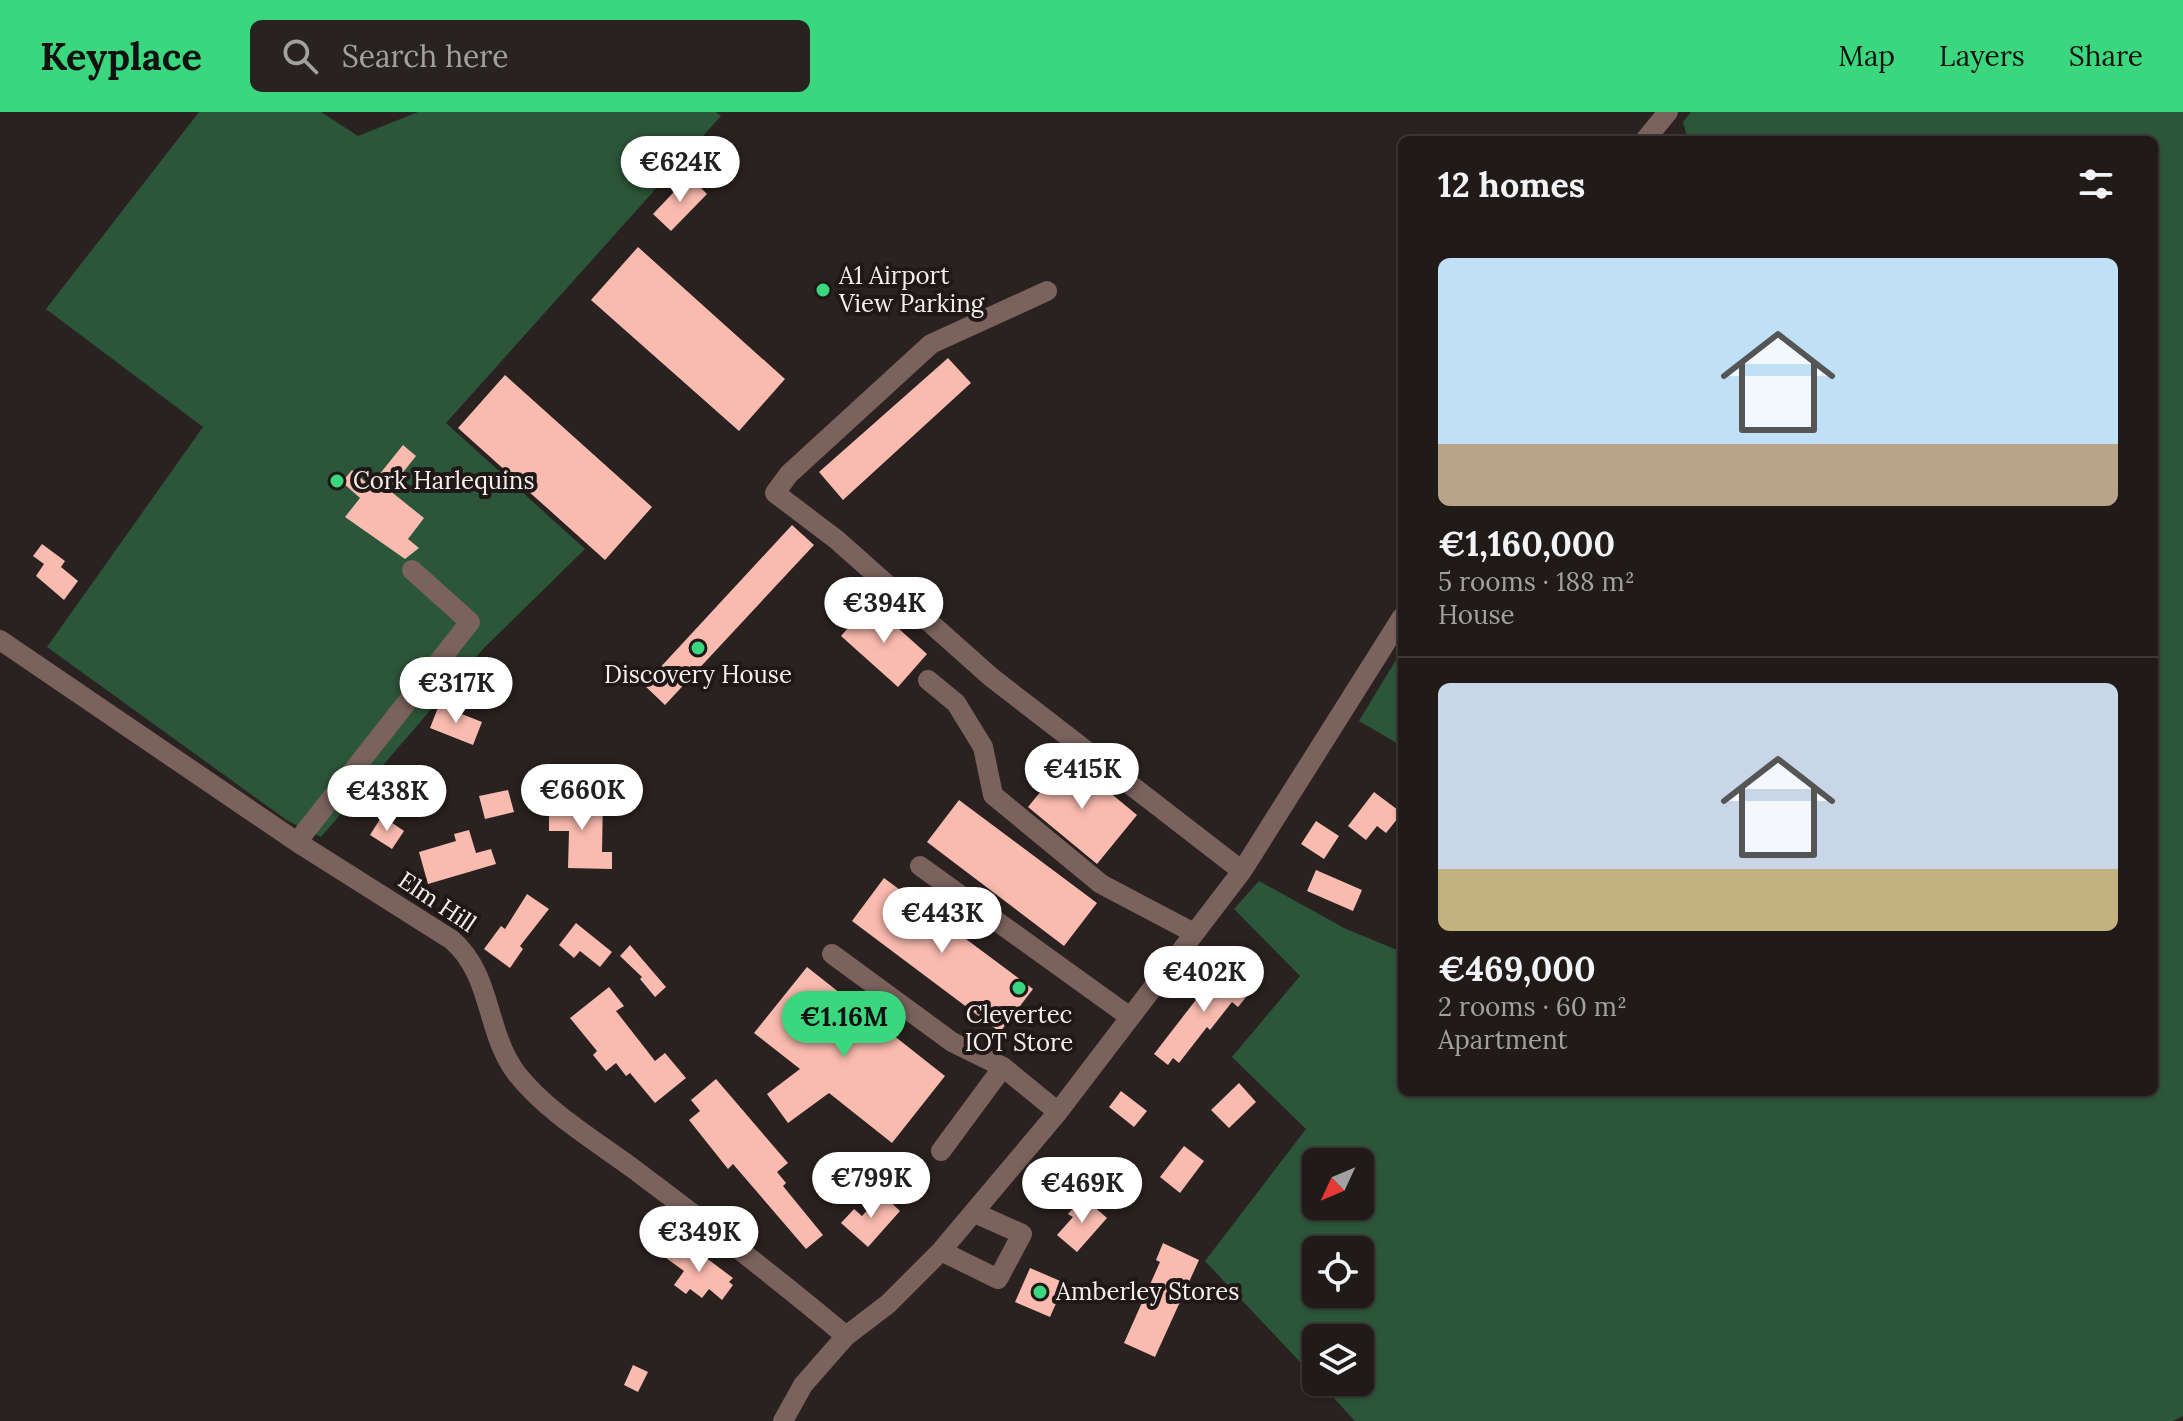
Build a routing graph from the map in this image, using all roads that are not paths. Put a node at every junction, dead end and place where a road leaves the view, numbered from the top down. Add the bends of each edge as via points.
1 (1668, 112) edge
2 (1648, 136) edge
3 (1047, 291) dead end
4 (412, 570) dead end
5 (1398, 623) edge
6 (0, 640) edge
7 (928, 680) dead end
8 (297, 842) junction
9 (920, 866) dead end
10 (1242, 871) junction
11 (1194, 933) junction
12 (832, 954) dead end
13 (1130, 1017) junction
14 (1003, 1067) junction
15 (1058, 1112) junction
16 (941, 1151) dead end
17 (975, 1213) junction
18 (941, 1251) junction
19 (846, 1336) junction
20 (783, 1421) edge

1 - 2 street
3 - 10 street via 931,344 789,474 775,493 837,540 991,677
4 - 8 street via 470,622
5 - 10 street
6 - 8 street, Elm Hill
7 - 11 street via 956,703 983,747 993,795 1101,884
8 - 19 street, Elm Hill via 469,955 502,1049 518,1075 550,1106 758,1261
9 - 13 street
10 - 11 street
11 - 13 street
12 - 14 street via 952,1042
13 - 15 street
14 - 15 street
14 - 16 street
15 - 17 street
17 - 18 street
17 - 18 street via 1022,1234 998,1279
18 - 19 street via 888,1304
19 - 20 street via 803,1385

